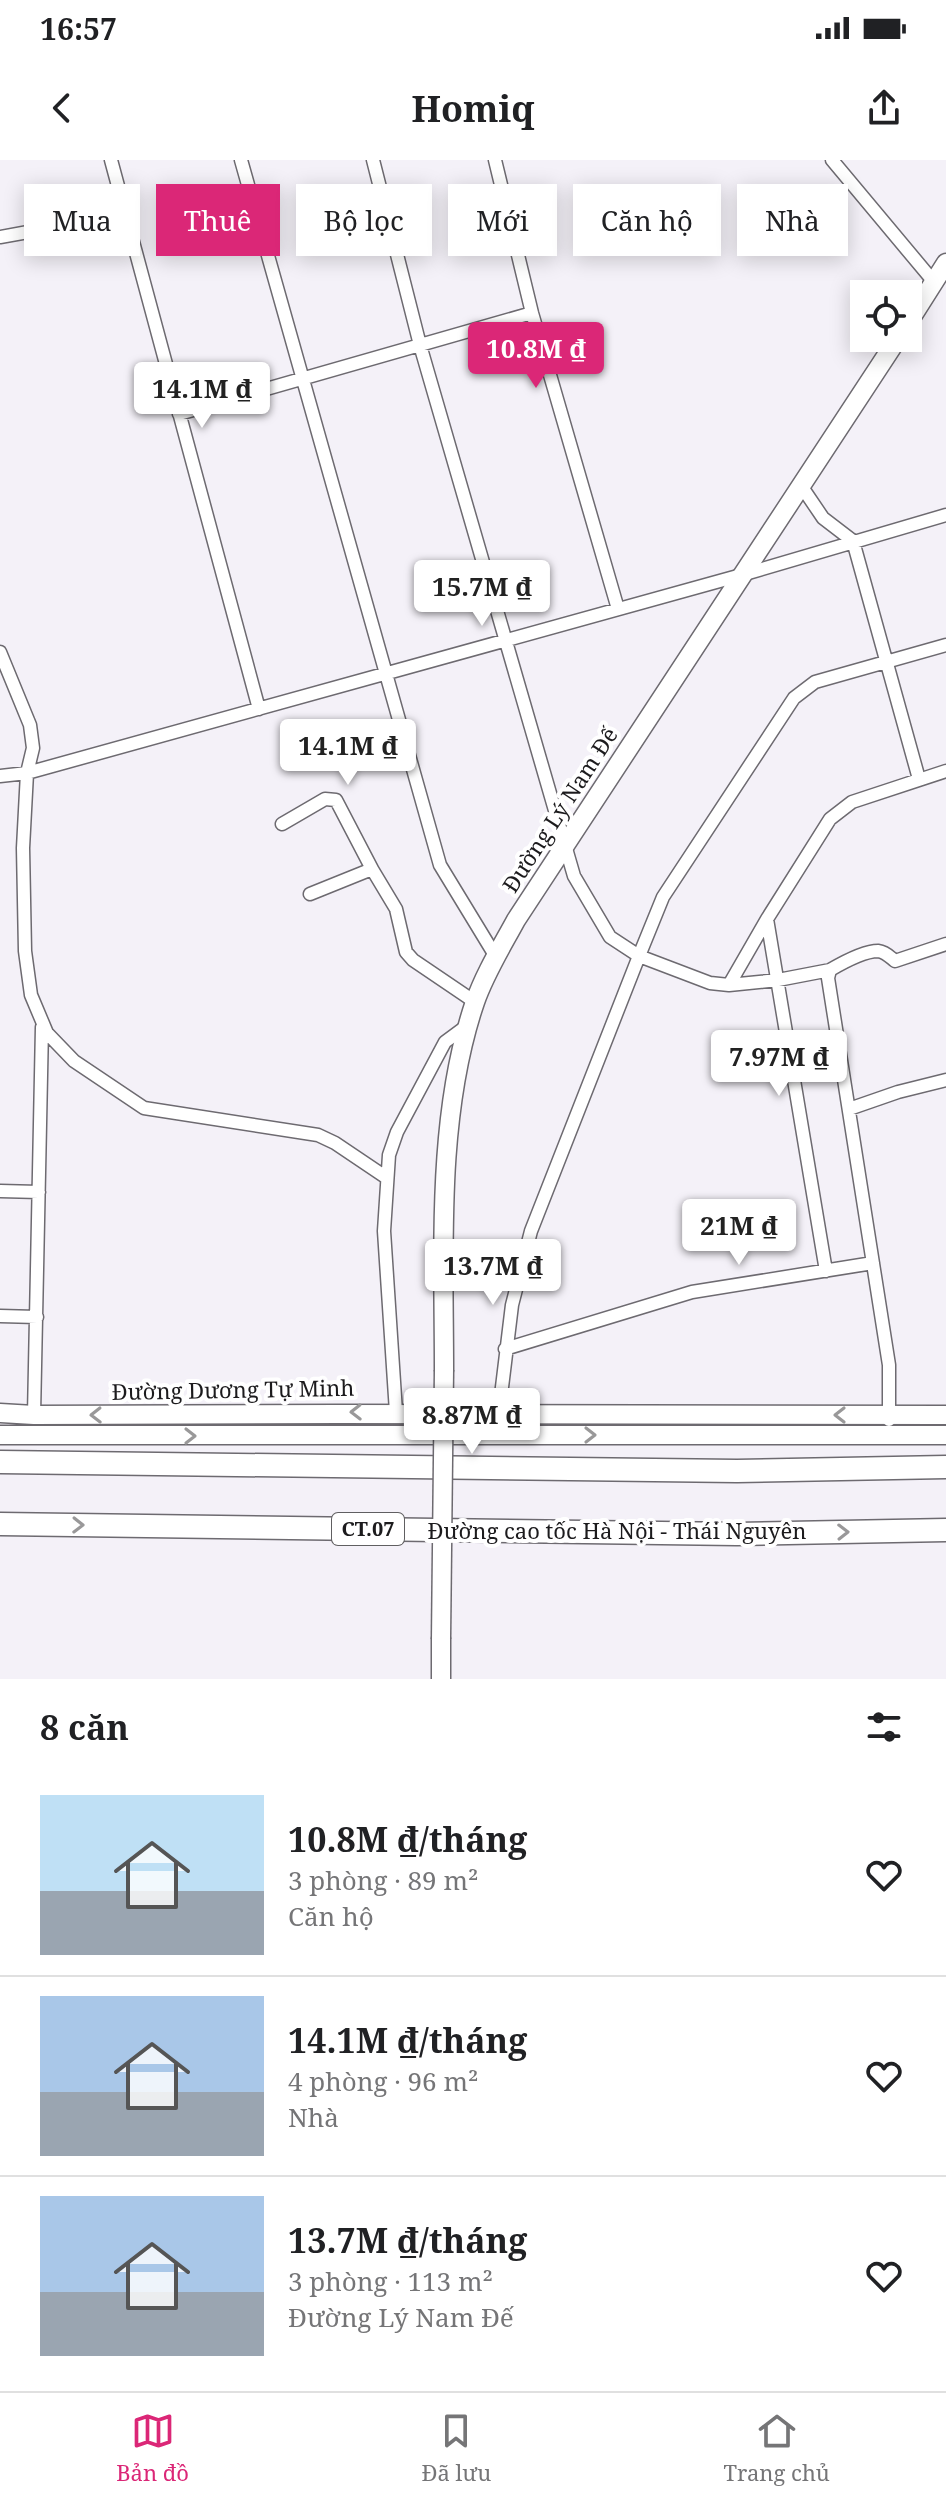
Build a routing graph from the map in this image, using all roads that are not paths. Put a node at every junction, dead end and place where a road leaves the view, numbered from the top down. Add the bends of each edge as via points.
1 (111, 160) edge
2 (241, 160) edge
3 (373, 160) edge
4 (495, 160) edge
5 (837, 162) edge
6 (24, 233) edge
7 (0, 237) edge
8 (946, 263) edge
9 (934, 282) junction
10 (922, 301) edge
11 (532, 313) junction
12 (420, 345) junction
13 (889, 352) edge
14 (302, 378) junction
15 (179, 414) junction
16 (802, 487) junction
17 (946, 515) edge
18 (853, 541) junction
19 (745, 574) junction
20 (618, 609) junction
21 (506, 640) junction
22 (946, 645) edge
23 (0, 652) edge
24 (885, 663) junction
25 (387, 673) junction
26 (259, 709) junction
27 (946, 771) edge
28 (27, 773) junction
29 (0, 776) edge
30 (919, 779) junction
31 (282, 824) dead end
32 (564, 844) junction
33 (372, 869) junction
34 (310, 894) dead end
35 (767, 919) junction
36 (946, 944) edge
37 (639, 956) junction
38 (496, 957) junction
39 (830, 970) junction
40 (778, 980) junction
41 (729, 985) junction
42 (475, 1002) junction
43 (42, 1022) junction
44 (470, 1024) junction
45 (946, 1080) edge
46 (849, 1109) junction
47 (387, 1178) junction
48 (0, 1191) edge
49 (39, 1192) junction
50 (873, 1263) junction
51 (826, 1271) junction
52 (0, 1316) edge
53 (37, 1317) junction
54 (505, 1349) junction
55 (396, 1412) junction
56 (0, 1413) edge
57 (34, 1415) junction
58 (946, 1415) edge
59 (499, 1416) junction
60 (889, 1424) junction
61 (0, 1435) edge
62 (498, 1435) junction
63 (946, 1435) edge
64 (0, 1462) edge
65 (946, 1467) edge
66 (0, 1524) edge
67 (946, 1530) edge
68 (441, 1679) edge

1 - 15 street
2 - 14 street
3 - 12 street
4 - 11 street
5 - 9 street
6 - 7 street
8 - 9 street
9 - 10 street
11 - 12 street
11 - 20 street
12 - 14 street
12 - 21 street
13 - 16 street, Đường Lý Nam Đế
14 - 15 street
14 - 25 street
15 - 26 street
16 - 18 street via 823,518
16 - 19 street, Đường Lý Nam Đế
17 - 18 street
18 - 19 street
18 - 24 street
19 - 20 street
19 - 32 street, Đường Lý Nam Đế
20 - 21 street
21 - 25 street
21 - 32 street
22 - 24 street
23 - 28 street via 30,725 33,748
24 - 30 street
24 - 37 street via 815,682 794,698 663,897
25 - 26 street
25 - 38 street via 440,865
26 - 28 street
27 - 30 street
28 - 29 street
28 - 43 street via 25,951 31,995
30 - 35 street via 852,802 830,819
31 - 33 street via 336,800
32 - 37 street via 574,876 610,937
32 - 38 street, Đường Lý Nam Đế
33 - 34 street
33 - 42 street via 396,909 406,952
35 - 40 street
35 - 41 street
36 - 39 street via 895,961 877,951
37 - 41 street
37 - 54 street via 531,1231
38 - 42 street, Đường Lý Nam Đế
39 - 40 street
39 - 46 street
40 - 41 street
40 - 51 street
42 - 44 street, Đường Lý Nam Đế
43 - 47 street via 74,1061 144,1108 318,1135
43 - 49 street
44 - 47 street via 438,1054 393,1142
44 - 68 street, Đường Lý Nam Đế, bridge via 458,1068 447,1161
45 - 46 street
46 - 50 street
47 - 55 street via 384,1231
48 - 49 street
49 - 53 street
50 - 51 street
50 - 60 street via 889,1372
51 - 54 street via 692,1292
52 - 53 street
53 - 57 street
54 - 59 street
55 -> 57 street, Đường Dương Tự Minh
55 - 59 street, Đường Dương Tự Minh
56 - 57 street, Đường Dương Tự Minh
58 - 60 street, Đường Dương Tự Minh
60 -> 59 street, Đường Dương Tự Minh
59 - 62 street
62 -> 60 street, Đường Dương Tự Minh
60 - 63 street, Đường Dương Tự Minh
61 -> 62 street, Đường Dương Tự Minh
64 - 65 highway via 737,1471
66 -> 67 highway, Đường cao tốc Hà Nội - Thái Nguyên / CT.07 via 737,1534

